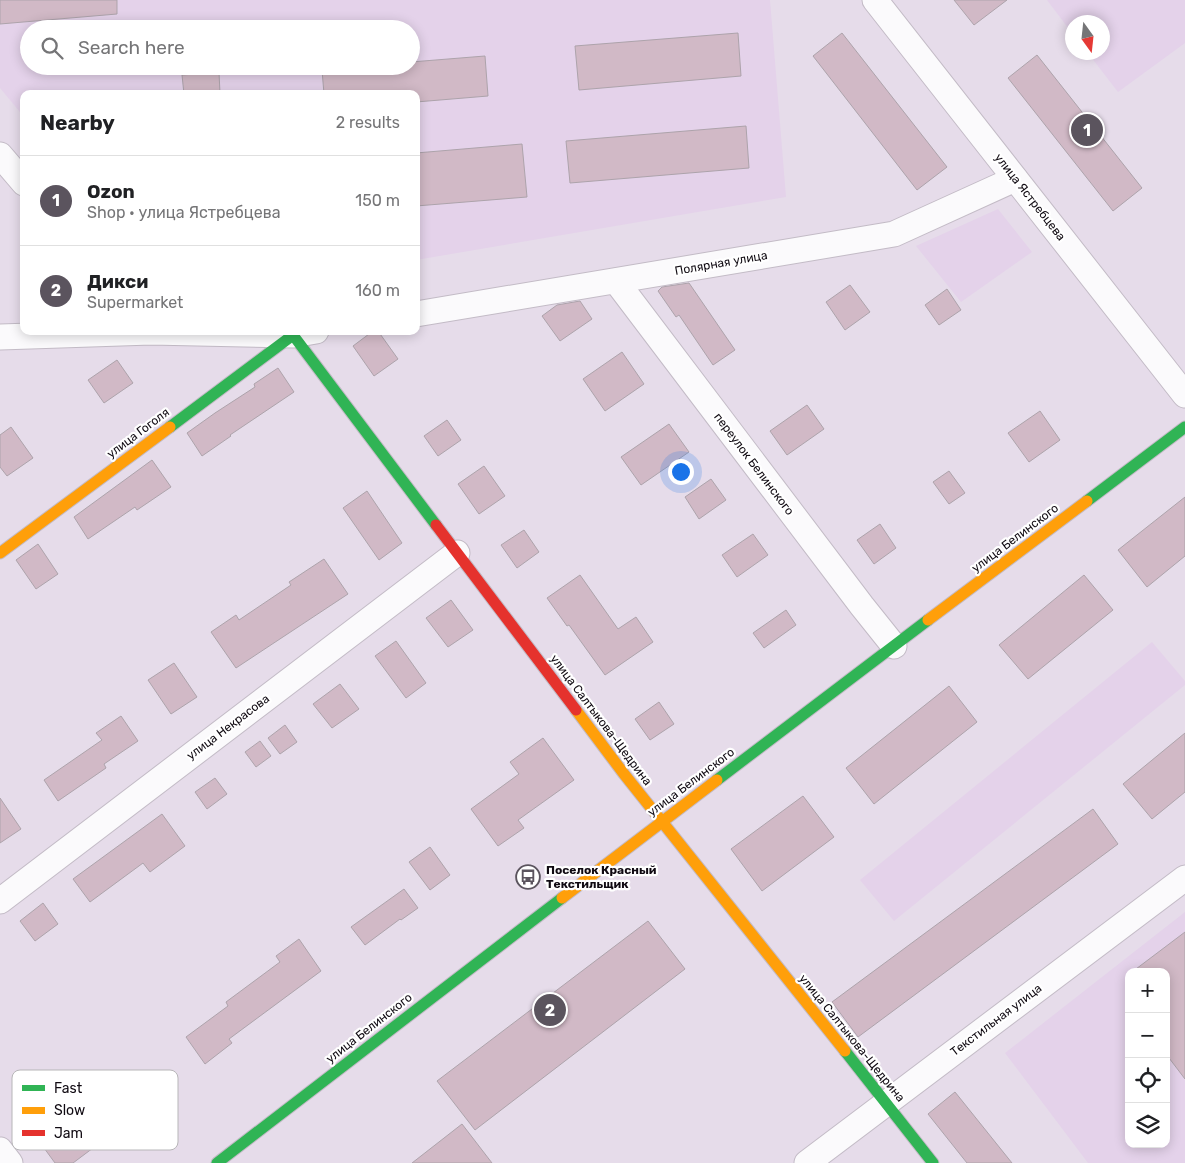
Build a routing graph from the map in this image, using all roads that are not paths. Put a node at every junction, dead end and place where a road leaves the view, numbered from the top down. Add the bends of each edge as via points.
1 (875, 0) edge
2 (0, 155) edge
3 (20, 178) edge
4 (1015, 179) junction
5 (616, 281) junction
6 (420, 313) edge
7 (60, 335) edge
8 (301, 335) edge
9 (305, 335) edge
10 (0, 337) edge
11 (1185, 395) edge
12 (1185, 427) edge
13 (0, 553) edge
14 (457, 553) junction
15 (894, 646) junction
16 (662, 821) junction
17 (1185, 878) edge
18 (0, 901) edge
19 (887, 1103) junction
20 (0, 1150) edge
21 (10, 1163) edge
22 (217, 1163) edge
23 (807, 1163) edge
24 (933, 1163) edge

1 - 4 street, улица Ястребцева
2 - 3 street
4 - 5 street, Полярная улица via 894,234
4 - 11 street, улица Ястребцева
5 - 6 street, Полярная улица
5 - 15 street, переулок Белинского
7 - 10 street
8 - 13 street, улица Гоголя
9 - 14 street, улица Салтыкова-Щедрина
12 - 15 street, улица Белинского
14 - 16 street, улица Салтыкова-Щедрина
14 - 18 street, улица Некрасова
15 - 16 street, улица Белинского
16 - 19 street, улица Салтыкова-Щедрина
16 - 22 street, улица Белинского
17 - 19 street, Текстильная улица
19 - 23 street, Текстильная улица
19 - 24 street, улица Салтыкова-Щедрина
20 - 21 street

